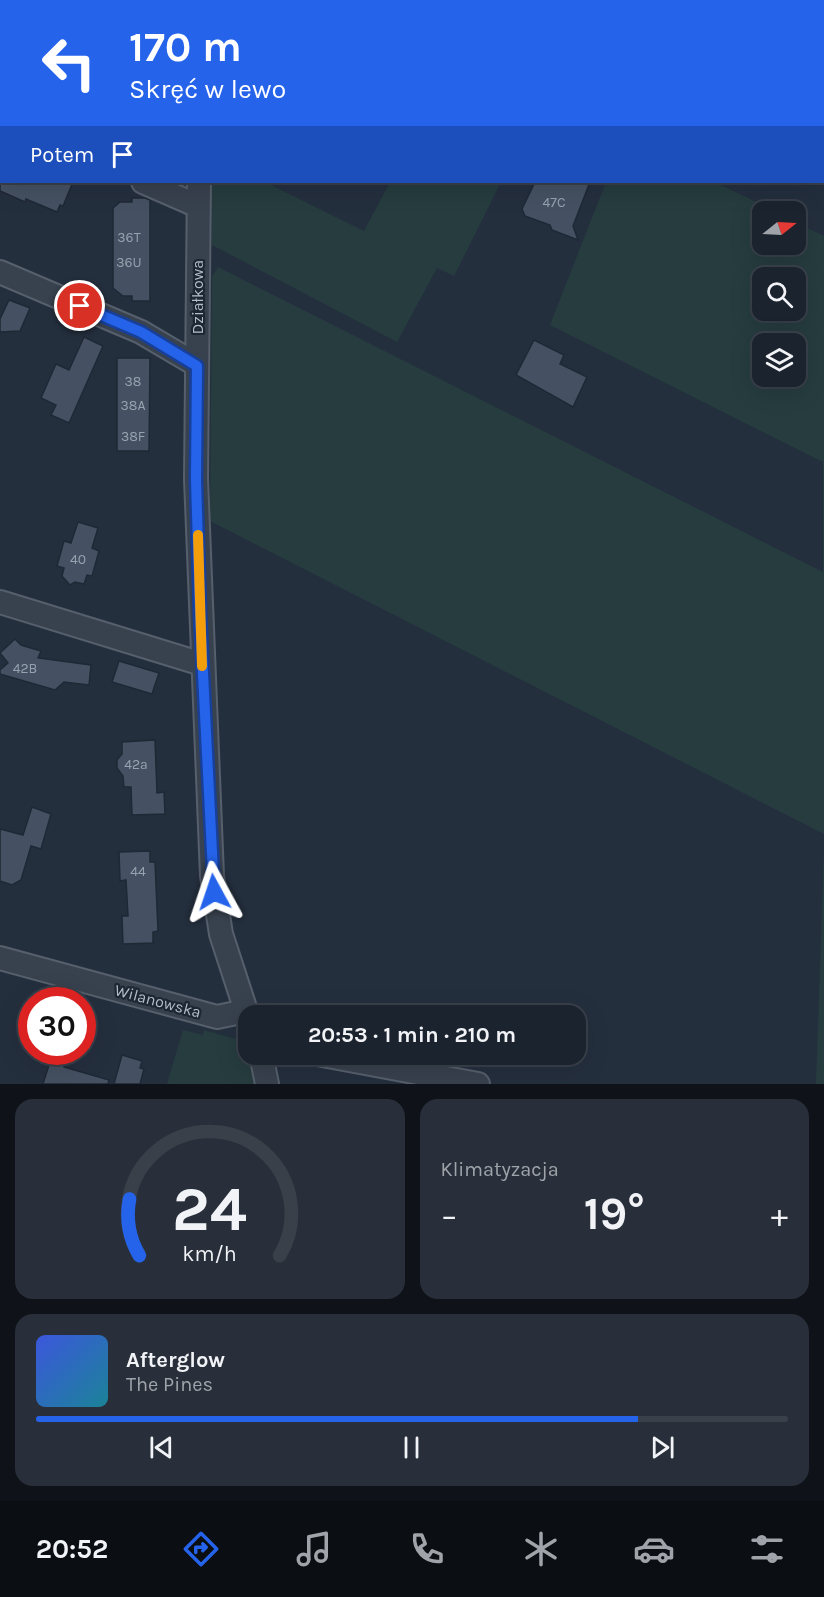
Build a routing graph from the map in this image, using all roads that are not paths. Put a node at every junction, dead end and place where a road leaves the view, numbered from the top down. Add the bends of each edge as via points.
1 (145, 183) edge
2 (199, 183) edge
3 (198, 206) junction
4 (0, 272) edge
5 (197, 366) junction
6 (0, 602) edge
7 (202, 664) junction
8 (0, 958) edge
9 (245, 1005) edge
10 (238, 1016) edge
11 (263, 1065) edge
12 (376, 1065) edge
13 (267, 1084) edge
14 (477, 1084) edge

1 - 3 street
2 - 3 street, Działkowa
3 - 5 street, Działkowa
4 - 5 street via 141,332
5 - 7 street, Działkowa
6 - 7 street
7 - 9 street, Działkowa via 212,876 221,933
8 - 10 street, Wilanowska via 217,1017
11 - 13 street
12 - 14 street

